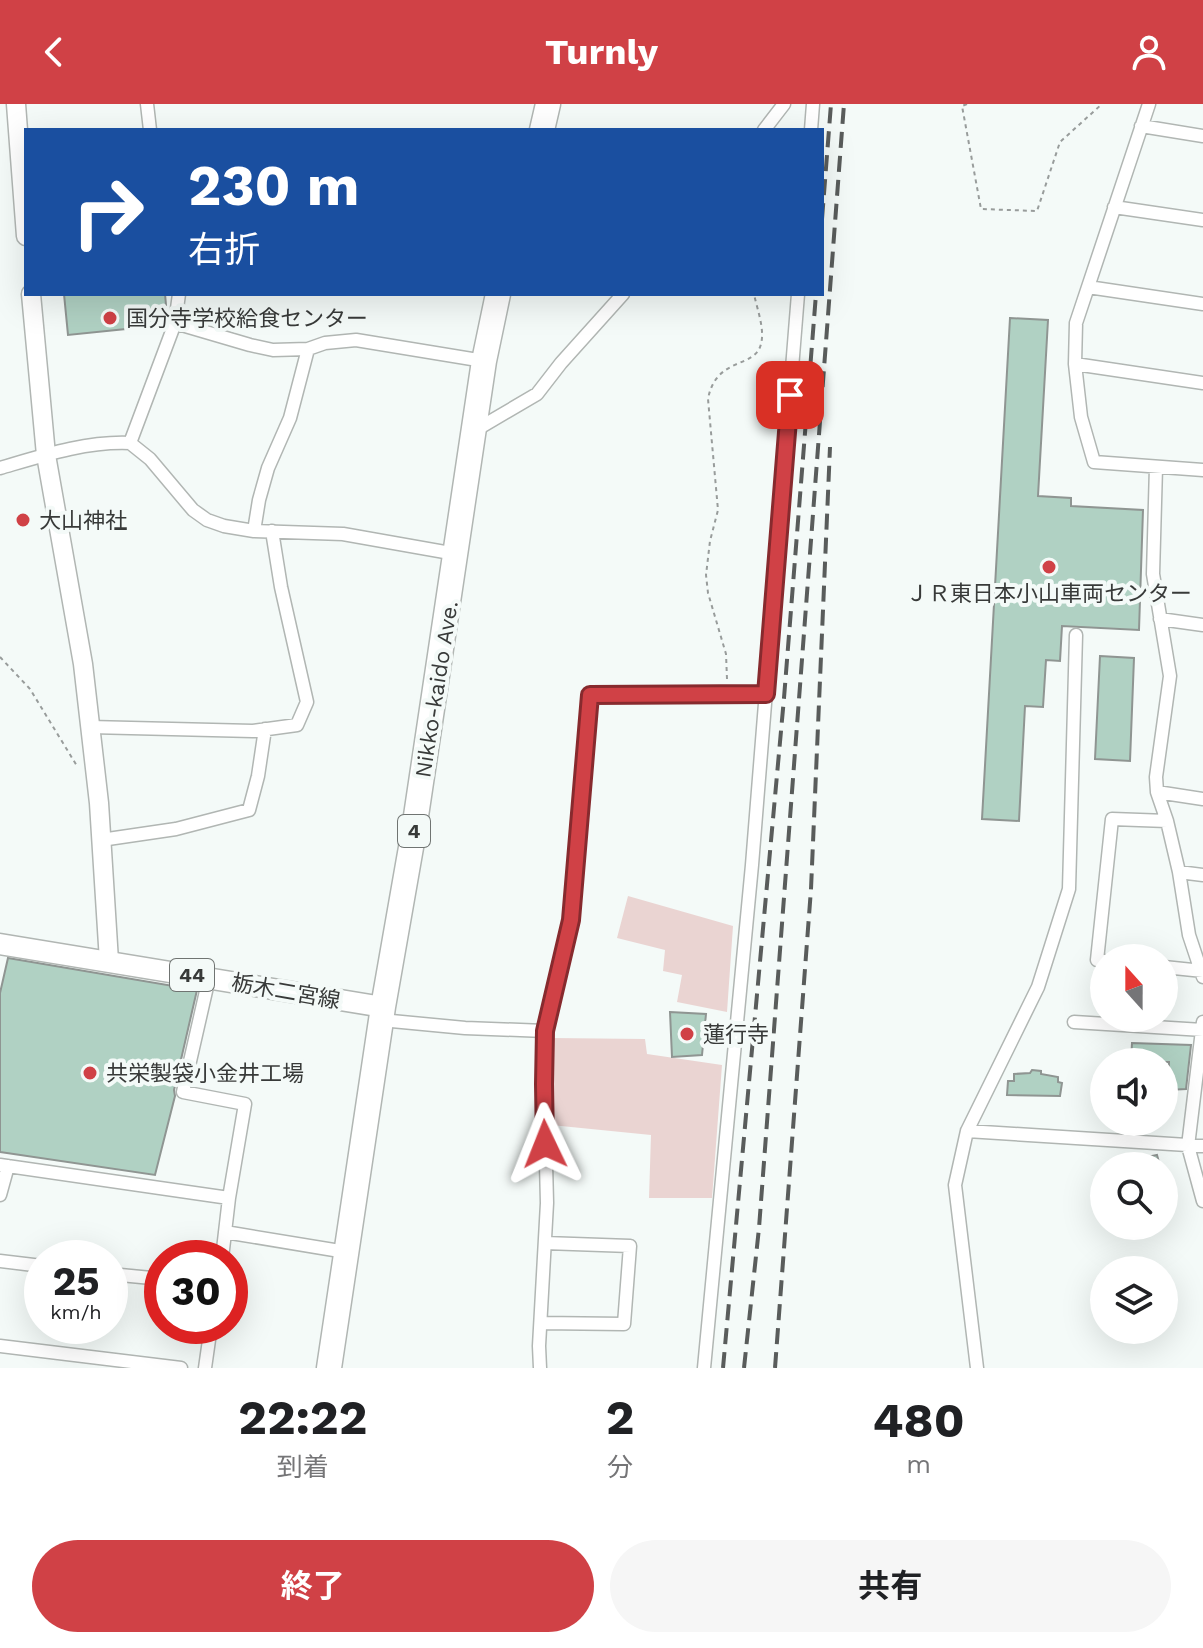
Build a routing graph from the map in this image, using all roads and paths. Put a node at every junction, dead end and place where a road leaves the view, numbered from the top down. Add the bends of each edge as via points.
1 (16, 104) edge
2 (147, 104) edge
3 (548, 104) edge
4 (784, 104) edge
5 (813, 104) edge
6 (967, 104) edge
7 (1102, 104) edge
8 (1149, 104) edge
9 (962, 105) edge
10 (1141, 126) junction
11 (150, 128) edge
12 (542, 128) edge
13 (766, 128) edge
14 (811, 128) edge
15 (1203, 136) edge
16 (1114, 207) junction
17 (24, 210) edge
18 (1203, 220) edge
19 (1088, 287) junction
20 (31, 296) edge
21 (179, 296) edge
22 (498, 296) edge
23 (621, 296) edge
24 (754, 296) edge
25 (798, 296) edge
26 (1203, 304) edge
27 (175, 323) junction
28 (308, 349) junction
29 (484, 361) junction
30 (1075, 364) junction
31 (1203, 383) edge
32 (473, 431) junction
33 (130, 443) junction
34 (46, 455) junction
35 (1, 466) edge
36 (1156, 467) junction
37 (1203, 470) edge
38 (254, 531) junction
39 (272, 531) junction
40 (456, 554) junction
41 (1160, 619) junction
42 (1203, 623) edge
43 (1076, 635) dead end
44 (0, 657) edge
45 (727, 693) junction
46 (766, 694) junction
47 (90, 727) junction
48 (265, 729) junction
49 (84, 777) dead end
50 (1157, 792) junction
51 (1203, 799) edge
52 (1167, 821) junction
53 (101, 840) junction
54 (1179, 872) junction
55 (1203, 875) edge
56 (0, 944) edge
57 (1099, 944) edge
58 (109, 961) junction
59 (1178, 969) edge
60 (1203, 973) edge
61 (209, 978) junction
62 (382, 1014) junction
63 (1074, 1022) dead end
64 (1203, 1022) edge
65 (1203, 1030) edge
66 (545, 1031) junction
67 (967, 1131) junction
68 (1188, 1146) junction
69 (1203, 1146) edge
70 (4, 1166) edge
71 (0, 1195) edge
72 (229, 1198) junction
73 (1203, 1201) edge
74 (225, 1232) junction
75 (224, 1240) edge
76 (545, 1243) junction
77 (346, 1252) junction
78 (0, 1261) edge
79 (24, 1264) edge
80 (541, 1323) junction
81 (208, 1344) edge
82 (0, 1346) edge
83 (181, 1368) edge
84 (205, 1368) edge
85 (329, 1368) edge
86 (540, 1368) edge
87 (704, 1368) edge
88 (977, 1368) edge

1 - 17 street
2 - 11 street
3 - 12 highway
4 - 13 street
5 - 14 street
6 - 9 path
7 - 9 path via 1060,142 1037,211 981,209
8 - 10 street
10 - 15 street
10 - 16 street
16 - 18 street
16 - 19 street
19 - 26 street
19 - 30 street via 1076,323
20 - 34 street
21 - 27 street
22 - 29 highway, Nikko-kaido Ave. / 4
23 - 32 street via 537,394
24 - 45 path via 761,345 756,354 717,376 708,399 718,510 706,575 726,654
25 - 46 street
27 - 28 street via 273,350
27 - 33 street
28 - 29 street via 356,340
28 - 38 street via 290,418 268,468
29 - 32 highway, Nikko-kaido Ave. / 4
30 - 31 street
30 - 36 street via 1081,417 1094,462
32 - 40 highway, Nikko-kaido Ave. / 4
33 - 34 street
33 - 38 street via 199,515
34 - 35 street
34 - 47 street
36 - 37 street
36 - 41 street via 1153,574
38 - 39 street
39 - 40 street via 343,534
39 - 48 street via 307,702 297,725
40 - 62 highway, Nikko-kaido Ave. / 4
41 - 42 street
41 - 50 street via 1170,676
43 - 67 street via 1069,889 1038,987
44 - 49 path via 30,689
45 - 46 street
45 - 66 street via 590,695 571,920
46 - 87 street
47 - 48 street
47 - 53 street
48 - 53 street via 249,810 176,829
50 - 51 street
50 - 52 street
52 - 54 street
52 - 57 street via 1112,819
53 - 58 street
54 - 55 street
54 - 60 street via 1189,935
56 - 58 main road, 栃木二宮線 / 44
58 - 61 main road, 栃木二宮線 / 44
59 - 60 street
61 - 62 main road, 栃木二宮線 / 44
61 - 72 street via 183,1092 245,1104
62 - 66 street via 465,1028
62 - 77 highway, Nikko-kaido Ave. / 4
63 - 65 street
64 - 65 street
65 - 68 street
66 - 76 street
67 - 68 street
67 - 88 street via 955,1185
68 - 69 street
68 - 73 street
70 - 71 street
70 - 72 street
72 - 74 street
74 - 75 street
74 - 77 street
76 - 80 street
76 - 80 street via 630,1246 624,1324
77 - 85 highway, Nikko-kaido Ave. / 4
78 - 79 street
80 - 86 street
81 - 84 street
82 - 83 street

